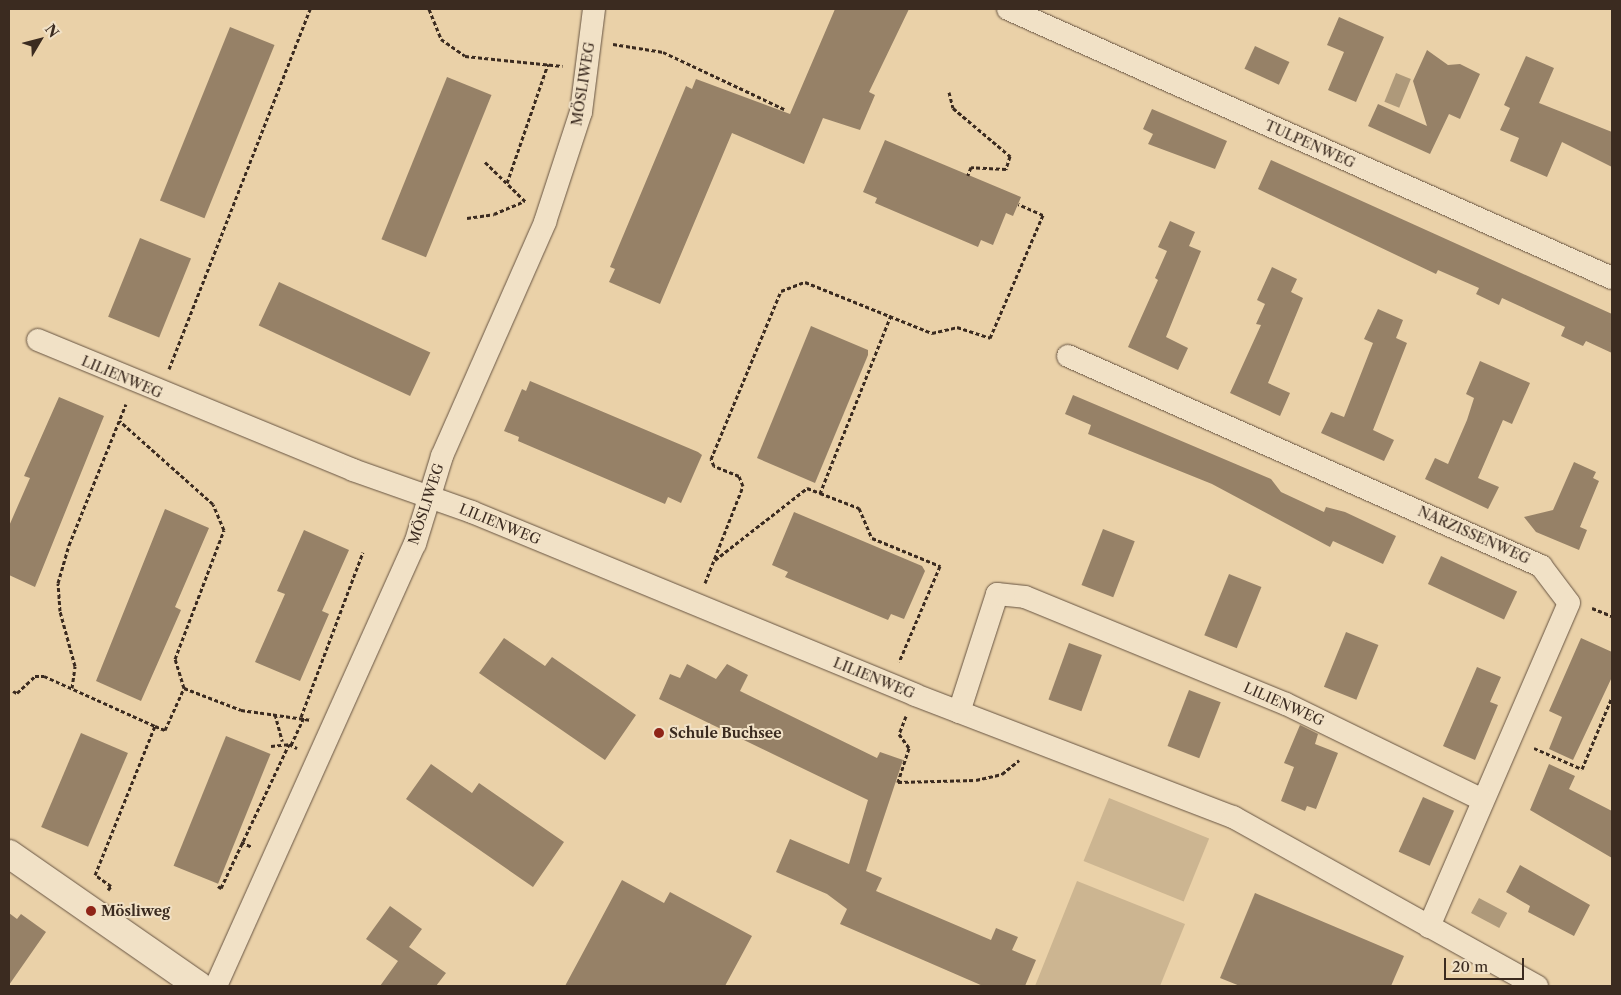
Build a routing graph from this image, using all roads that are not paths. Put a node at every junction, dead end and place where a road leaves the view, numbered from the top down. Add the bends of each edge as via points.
1 (594, 9) edge
2 (1008, 9) edge
3 (1612, 278) edge
4 (38, 340) dead end
5 (1068, 356) dead end
6 (428, 496) junction
7 (960, 712) junction
8 (1483, 800) junction
9 (9, 854) edge
10 (1429, 927) junction
11 (199, 986) edge
12 (216, 986) edge
13 (1537, 986) edge

1 - 6 street, MÖSLIWEG via 579,120 545,222
2 - 3 street, TULPENWEG
4 - 6 street, LILIENWEG via 135,382
5 - 8 street, NARZISSENWEG via 1541,566 1569,602
6 - 7 street, LILIENWEG
6 - 12 street, MÖSLIWEG via 415,544
7 - 8 street, LILIENWEG via 997,594 1017,596 1286,704
7 - 10 street, LILIENWEG via 1263,830
8 - 10 street, NARZISSENWEG
9 - 11 street
10 - 13 street, LILIENWEG

